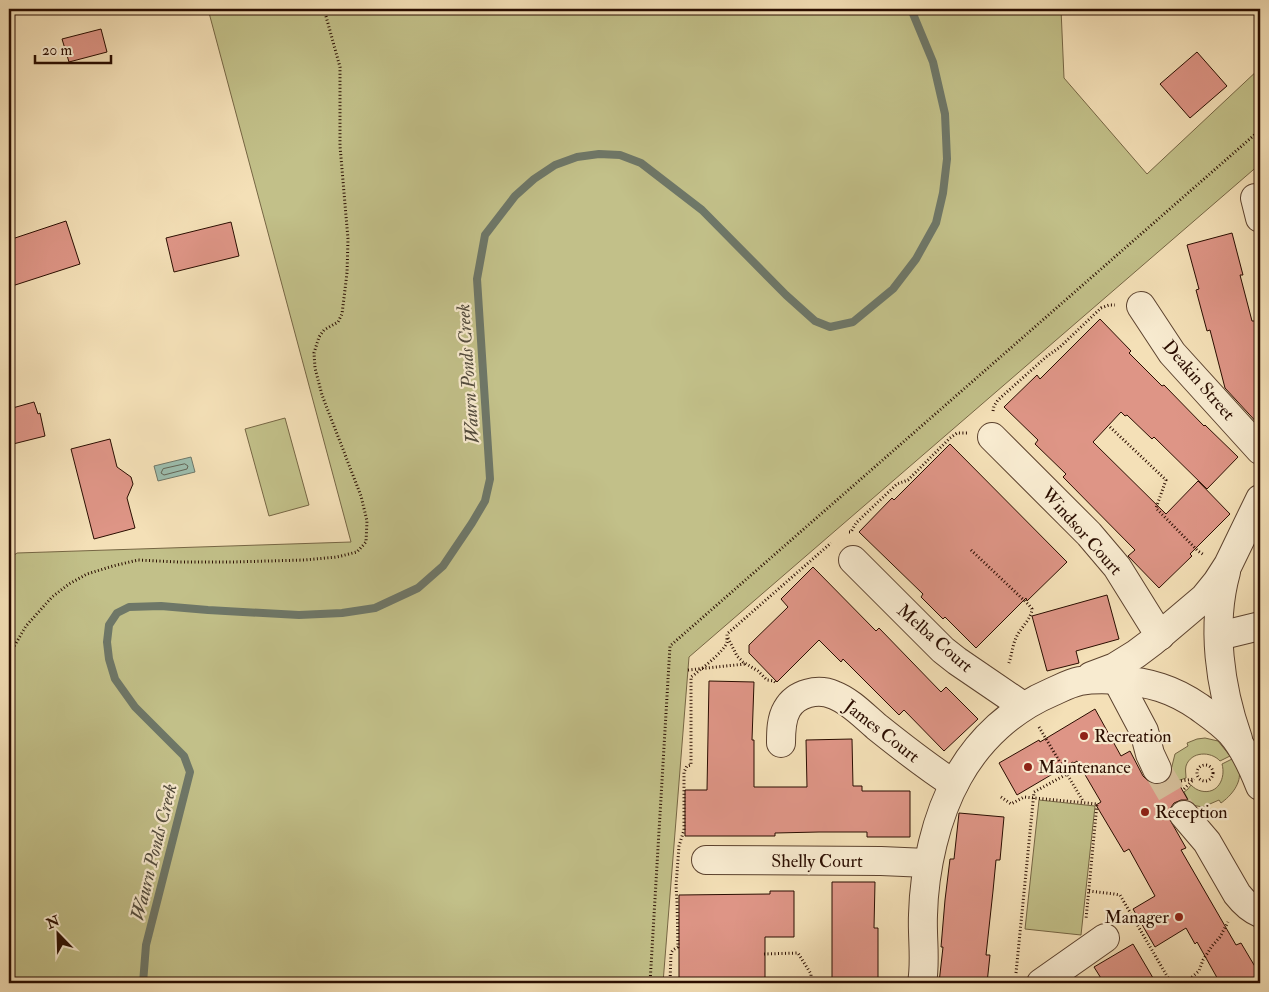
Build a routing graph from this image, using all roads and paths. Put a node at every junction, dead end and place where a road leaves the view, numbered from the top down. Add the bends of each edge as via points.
1 (324, 9) edge
2 (1260, 130) edge
3 (1141, 306) joint
4 (1110, 427) dead end
5 (992, 437) junction
6 (1260, 450) edge
7 (1260, 499) edge
8 (844, 533) dead end
9 (838, 537) dead end
10 (972, 550) dead end
11 (853, 560) dead end
12 (1230, 560) junction
13 (1260, 626) edge
14 (1160, 636) junction
15 (1219, 636) junction
16 (727, 637) junction
17 (9, 655) edge
18 (745, 664) junction
19 (702, 668) junction
20 (688, 670) dead end
21 (1117, 680) junction
22 (1071, 684) junction
23 (995, 687) junction
24 (794, 702) junction
25 (1023, 706) junction
26 (781, 743) dead end
27 (1244, 753) junction
28 (1066, 774) junction
29 (1168, 776) joint
30 (1197, 777) junction
31 (954, 784) junction
32 (1260, 786) edge
33 (1001, 797) dead end
34 (1033, 797) junction
35 (1083, 802) junction
36 (1184, 815) tunnel mouth
37 (706, 860) dead end
38 (928, 863) junction
39 (1089, 891) junction
40 (1252, 909) edge
41 (1104, 938) dead end
42 (764, 954) dead end
43 (1083, 954) junction
44 (1016, 974) dead end
45 (650, 983) edge
46 (670, 983) edge
47 (811, 983) edge
48 (922, 983) edge
49 (1041, 983) edge
50 (1171, 983) edge
51 (1183, 983) edge

1 - 17 path via 340,67 340,146 348,239 342,314 338,322 319,337 314,353 315,368 322,395 361,496 366,542 357,552 337,558 234,562 138,560 112,566 88,574 52,597 26,626
2 - 45 path via 670,646
3 - 5 path via 1136,310 1111,304 1101,308 998,400 993,412 997,432
3 - 6 street, Deakin Street via 1172,353
4 - 12 path via 1166,480 1156,508 1198,551
5 - 8 path via 987,443 968,432 952,436 908,480 899,483 856,523 851,532
5 - 14 street, Windsor Court via 1117,566
7 - 12 street
9 - 16 path
10 - 23 path via 1032,609
11 - 23 street, Melba Court via 943,650
12 - 14 street via 1204,598
12 - 15 street via 1220,611
13 - 15 street
14 - 22 street via 1125,662
15 - 27 street via 1226,691
16 - 18 path
16 - 19 path via 724,648
18 - 19 path
18 - 24 path via 767,680 774,681
19 - 20 path
19 - 46 path via 691,677 691,765 684,772 684,830 676,886 678,947 671,953
21 - 22 street
21 - 27 street via 1172,691 1220,722
21 - 29 street via 1144,730 1150,754
22 - 25 street
23 - 25 street, Melba Court
24 - 26 street via 784,715
24 - 31 street, James Court via 812,692 838,696
25 - 28 path
25 - 31 street via 992,732
27 - 32 street
28 - 34 path via 1034,792
28 - 35 path
29 - 30 path via 1182,780
30 - 30 path via 1196,771 1200,766 1212,768 1210,780 1202,781
31 - 38 street
33 - 34 path via 1010,804 1024,797
34 - 35 path
34 - 44 path
35 - 39 path via 1097,804
36 - 40 street via 1207,842 1237,894
37 - 38 street, Shelly Court
38 - 48 street via 923,894
39 - 43 path
39 - 50 path via 1120,895
40 - 51 path via 1233,911 1200,969
41 - 43 street
42 - 47 path via 798,953 811,974
43 - 49 street

